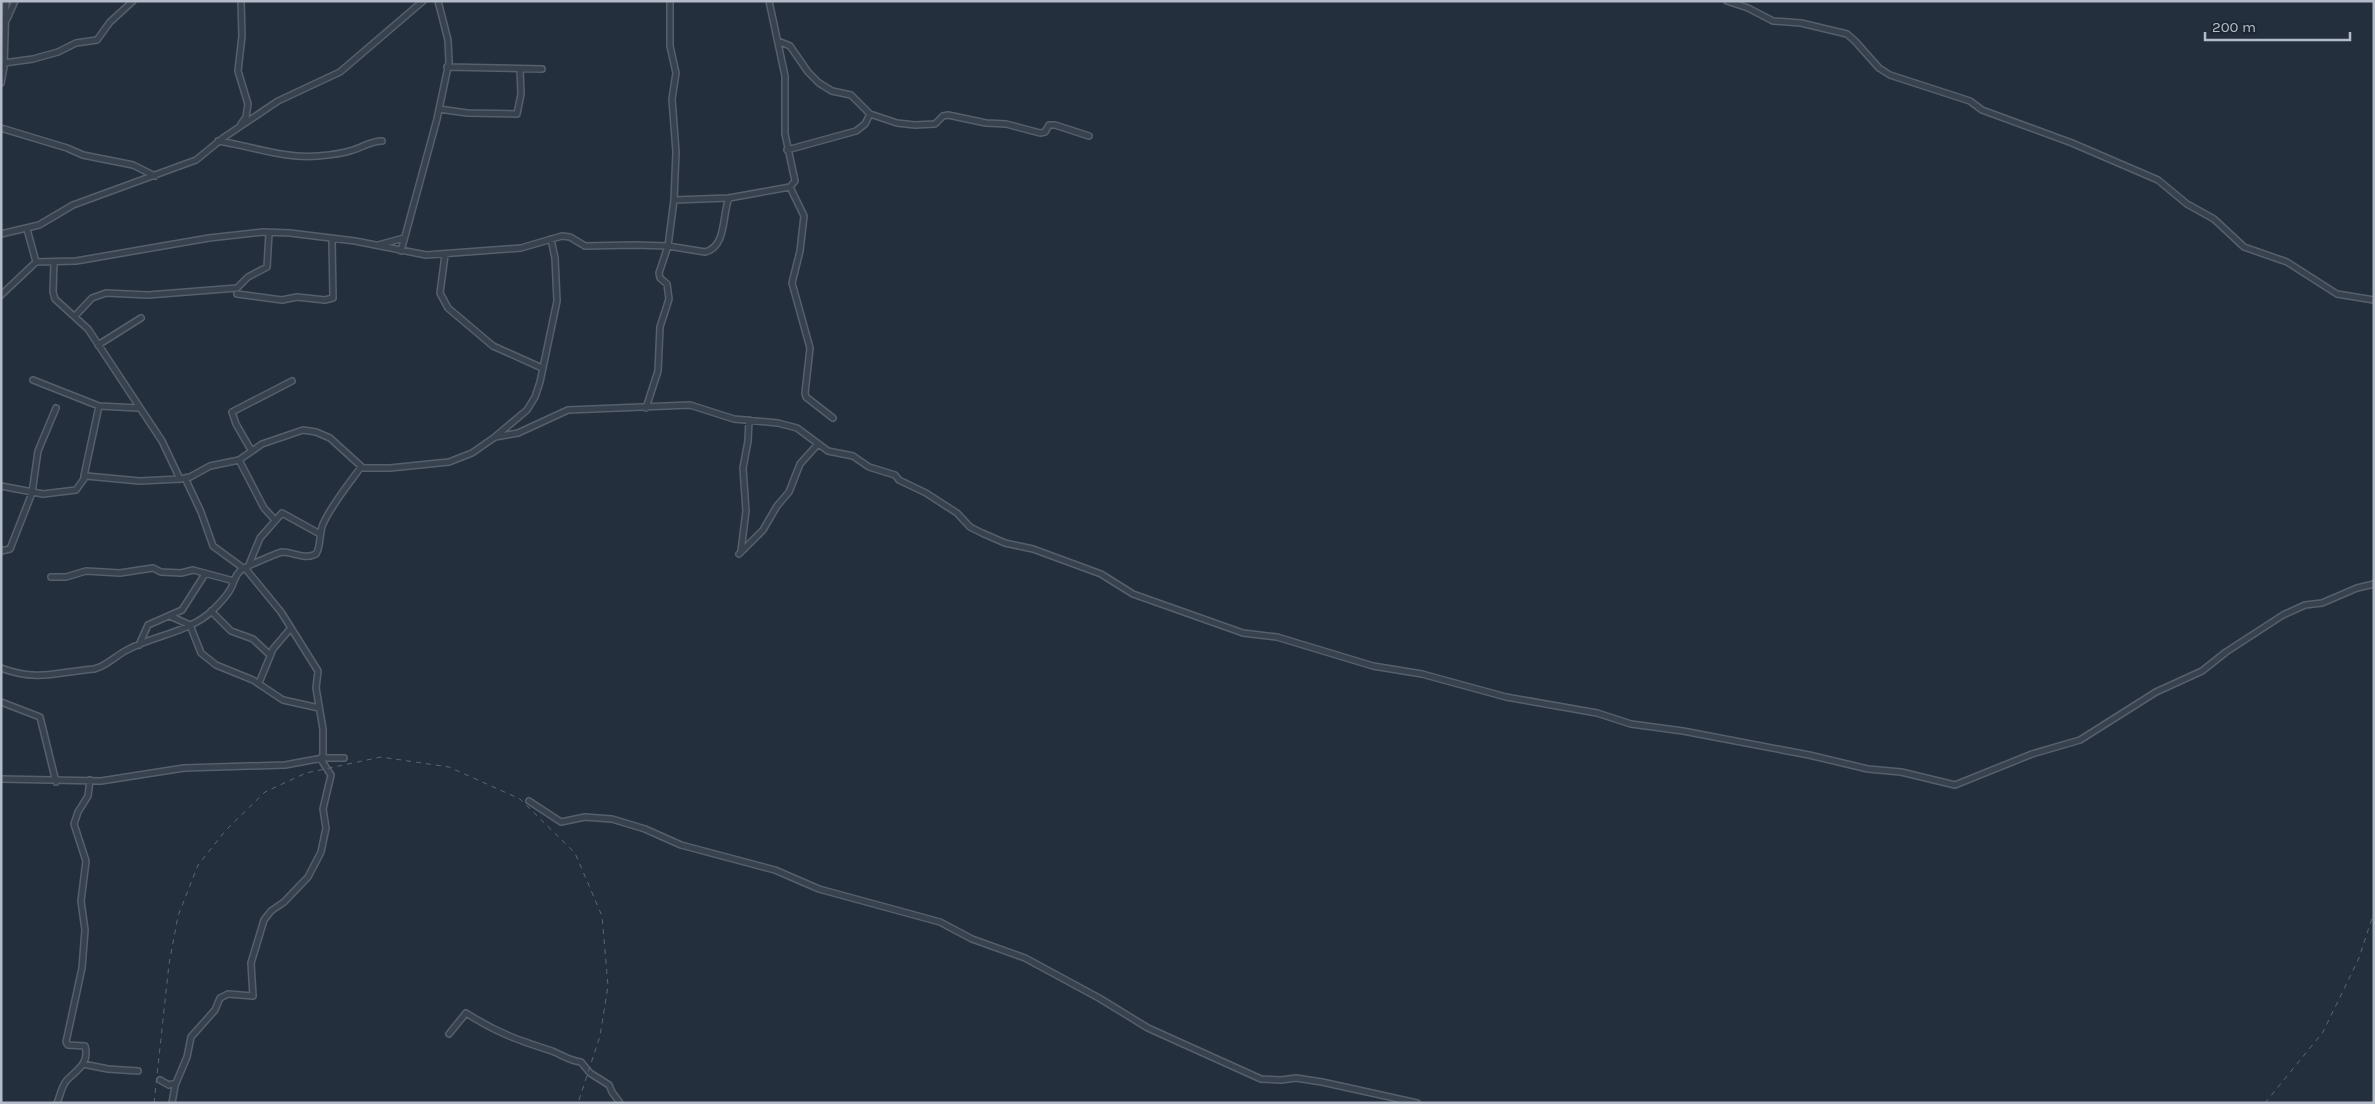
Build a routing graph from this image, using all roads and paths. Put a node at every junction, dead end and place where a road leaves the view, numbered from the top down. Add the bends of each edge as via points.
1 (6, 1) edge
2 (15, 1) edge
3 (133, 1) edge
4 (241, 1) edge
5 (423, 1) edge
6 (438, 1) edge
7 (670, 1) edge
8 (769, 1) edge
9 (1727, 1) edge
10 (6, 23) junction
11 (778, 42) junction
12 (3, 59) edge
13 (447, 67) junction
14 (542, 69) dead end
15 (520, 70) junction
16 (1, 82) edge
17 (439, 109) junction
18 (870, 114) junction
19 (240, 126) junction
20 (1, 128) edge
21 (1089, 136) dead end
22 (218, 141) junction
23 (382, 141) dead end
24 (787, 150) junction
25 (155, 176) junction
26 (790, 187) junction
27 (729, 198) junction
28 (674, 200) junction
29 (27, 229) junction
30 (269, 233) junction
31 (1, 234) edge
32 (404, 238) junction
33 (332, 239) junction
34 (551, 239) junction
35 (378, 245) junction
36 (668, 246) junction
37 (401, 251) junction
38 (445, 255) junction
39 (36, 262) junction
40 (54, 262) junction
41 (237, 294) dead end
42 (1, 295) edge
43 (2374, 300) edge
44 (75, 316) junction
45 (141, 318) dead end
46 (98, 345) junction
47 (542, 368) junction
48 (33, 380) dead end
49 (292, 381) dead end
50 (99, 406) junction
51 (56, 408) dead end
52 (138, 408) junction
53 (646, 408) junction
54 (833, 418) dead end
55 (748, 420) junction
56 (496, 437) junction
57 (818, 444) junction
58 (251, 450) junction
59 (239, 460) junction
60 (361, 468) junction
61 (84, 476) junction
62 (182, 478) junction
63 (1, 486) edge
64 (32, 493) junction
65 (275, 520) junction
66 (320, 534) junction
67 (1, 551) edge
68 (246, 568) junction
69 (205, 574) junction
70 (51, 577) dead end
71 (234, 581) junction
72 (2374, 584) edge
73 (211, 611) junction
74 (170, 616) junction
75 (190, 625) junction
76 (290, 630) junction
77 (139, 645) junction
78 (270, 655) junction
79 (1, 668) edge
80 (260, 683) junction
81 (1, 702) edge
82 (319, 708) junction
83 (321, 758) junction
84 (344, 758) dead end
85 (1, 779) edge
86 (90, 780) junction
87 (56, 782) junction
88 (529, 801) dead end
89 (449, 1034) dead end
90 (83, 1064) junction
91 (138, 1071) dead end
92 (160, 1080) dead end
93 (175, 1086) dead end
94 (57, 1103) edge
95 (172, 1103) edge
96 (620, 1103) edge
97 (1417, 1103) edge

1 - 10 street
2 - 10 street
3 - 12 street via 110,22 97,40 76,43 33,59
4 - 19 street via 238,71 248,109
5 - 19 street via 340,72 293,92
6 - 13 street via 448,40
7 - 28 street via 670,46 676,73 672,99 676,152
8 - 11 street
9 - 43 street via 1773,21 1801,23 1847,34 1879,68 1890,75 1970,101 1982,110 2072,143 2158,180 2187,204 2214,219 2244,247 2287,262 2337,294
10 - 12 street
11 - 18 street via 790,46 819,83 832,91 851,95
11 - 24 street via 787,91
12 - 16 street
13 - 15 street
13 - 17 street
14 - 15 street
15 - 17 street via 521,94 516,114 466,114
17 - 32 street
18 - 21 street via 915,125 935,124 948,115 1040,133 1045,132 1049,125 1055,125
18 - 24 street via 856,131
19 - 22 street
20 - 25 street via 83,156 133,165
22 - 23 street via 308,157 352,151 373,141
22 - 25 street via 196,160
24 - 26 street via 795,181
25 - 29 street via 73,205
26 - 27 street
26 - 54 street via 804,216 792,283 810,348 805,393
27 - 28 street
27 - 36 street via 723,228 710,251
28 - 36 street
29 - 31 street
29 - 39 street
30 - 33 street
30 - 40 street via 225,236 76,262
30 - 44 street via 267,268 248,277 235,289 148,295 106,293 92,298
32 - 35 street
32 - 37 street
33 - 35 street
33 - 41 street via 333,298 282,300
34 - 36 street via 566,236 592,247
34 - 38 street via 521,248
34 - 47 street via 556,302
35 - 37 street
36 - 53 street via 659,273 667,284 669,300 660,326 658,371
37 - 38 street
38 - 47 street via 440,292 448,308 494,346
39 - 40 street
39 - 42 street
40 - 44 street via 54,296
44 - 46 street
45 - 46 street
46 - 52 street
47 - 56 street via 532,402 522,416
48 - 50 street
49 - 58 street via 231,413
50 - 52 street
50 - 61 street
51 - 64 street via 38,451
52 - 62 street via 162,441
53 - 55 street via 690,405
53 - 56 street via 563,411 518,433
55 - 57 street via 789,425
55 - 57 street via 743,468 746,511 740,552 763,530 789,492 800,464
56 - 60 street via 449,462
57 - 72 street via 828,451 853,456 868,467 895,475 957,513 970,528 1005,543 1033,549 1101,574 1133,594 1238,631 1277,638 1373,666 1422,674 1506,697 1597,713 1631,724 1683,731 1868,769 1901,772 1954,785 2032,754 2080,740 2156,692 2202,671 2284,614
58 - 59 street
58 - 60 street via 293,432 310,430 337,443
59 - 62 street via 210,466
59 - 65 street via 264,508
60 - 66 street via 325,520
61 - 62 street via 155,481
61 - 64 street via 81,484 70,492
62 - 68 street via 201,512 213,546
63 - 64 street
64 - 67 street via 17,526 12,547
65 - 66 street via 280,514 286,514
65 - 68 street via 260,538
66 - 68 street via 319,549 313,556 280,552
68 - 71 street
68 - 76 street via 269,596
69 - 70 street via 194,570 181,573 149,568 120,572 86,571 66,577
69 - 71 street
69 - 74 street via 185,607
71 - 73 street
73 - 75 street
73 - 78 street via 231,631 254,639
74 - 75 street
74 - 77 street via 148,625
75 - 77 street
75 - 80 street via 201,653 212,662
76 - 78 street
76 - 82 street via 318,671
77 - 79 street via 94,669 41,677 25,676
78 - 80 street
80 - 82 street via 283,700
81 - 87 street via 40,717
82 - 83 street via 323,729
83 - 84 street
83 - 86 street via 285,766 184,768 112,780
83 - 92 street via 331,775 323,809 326,828 321,852 308,877 264,920 251,963 253,996 228,994 220,998 216,1008 191,1037 176,1083 169,1085
85 - 87 street
86 - 87 street
86 - 90 street via 88,796 74,824 86,861 80,901 85,930 82,968 66,1042 86,1047
88 - 97 street via 561,822 585,817 612,819 681,845 775,870 819,889 940,922 972,939 1029,960 1148,1028 1261,1078 1322,1082
89 - 96 street via 466,1012 503,1035 582,1062 590,1073 609,1085
90 - 91 street
90 - 94 street via 68,1079
93 - 95 street

